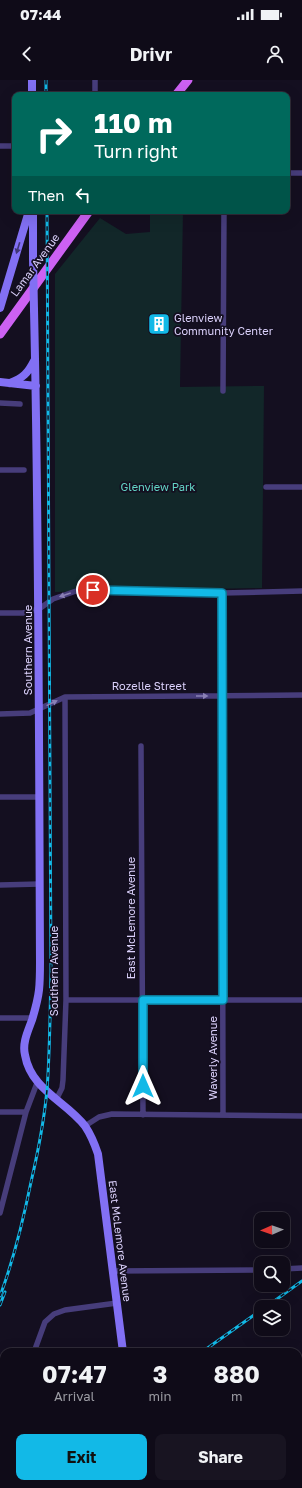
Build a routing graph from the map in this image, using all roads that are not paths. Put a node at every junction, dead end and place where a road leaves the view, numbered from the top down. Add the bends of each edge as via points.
1 (32, 80) edge
2 (95, 80) edge
3 (188, 80) edge
4 (32, 92) edge
5 (95, 92) edge
6 (178, 92) edge
7 (0, 146) edge
8 (12, 146) edge
9 (290, 173) edge
10 (302, 173) edge
11 (28, 214) edge
12 (33, 214) edge
13 (87, 214) edge
14 (224, 214) edge
15 (0, 308) edge
16 (0, 334) edge
17 (35, 358) junction
18 (0, 382) edge
19 (10, 383) junction
20 (36, 386) junction
21 (223, 391) dead end
22 (0, 403) edge
23 (20, 404) dead end
24 (0, 470) edge
25 (24, 470) dead end
26 (266, 487) dead end
27 (302, 487) edge
28 (302, 591) edge
29 (222, 593) junction
30 (39, 609) junction
31 (0, 613) edge
32 (302, 695) edge
33 (222, 696) junction
34 (65, 697) junction
35 (40, 709) junction
36 (0, 714) edge
37 (141, 746) dead end
38 (0, 797) edge
39 (40, 797) junction
40 (0, 884) edge
41 (40, 884) junction
42 (66, 1000) junction
43 (143, 1000) junction
44 (223, 1000) junction
45 (302, 1000) edge
46 (0, 1018) edge
47 (32, 1018) junction
48 (37, 1083) junction
49 (56, 1100) junction
50 (0, 1112) edge
51 (26, 1112) junction
52 (224, 1114) junction
53 (143, 1115) junction
54 (302, 1116) edge
55 (85, 1126) junction
56 (0, 1213) edge
57 (302, 1268) edge
58 (290, 1269) edge
59 (254, 1270) edge
60 (114, 1271) junction
61 (117, 1303) junction
62 (35, 1348) edge
63 (123, 1348) edge

1 - 4 main road
2 - 5 street
3 - 6 main road
7 - 8 street
9 - 10 street
11 -> 15 main road
12 - 17 main road, Southern Avenue, bridge
13 - 16 main road, Lamar Avenue
14 - 21 street
17 - 19 main road via 28,372
17 - 20 main road, Southern Avenue
18 - 19 main road
19 - 20 main road
20 - 30 main road, Southern Avenue
22 - 23 street
24 - 25 street
26 - 27 street
28 - 29 street
29 -> 30 street via 80,590 53,599
29 - 33 street, Waverly Avenue
30 - 31 street via 23,614
30 - 35 main road, Southern Avenue
32 - 33 street, Rozelle Street
34 -> 33 street, Rozelle Street
33 - 44 street, Waverly Avenue
35 -> 34 street, Rozelle Street
34 - 42 street, Southern Avenue
35 - 36 street, Rozelle Street via 30,713
35 - 39 main road, Southern Avenue
37 - 43 street, East McLemore Avenue
38 - 39 street
39 - 41 main road, Southern Avenue
40 - 41 street
41 - 47 main road, Southern Avenue via 39,989
42 - 43 street
42 - 49 street, Southern Avenue via 63,1080
43 - 44 street
43 - 53 street, East McLemore Avenue
44 - 45 street
44 - 52 street, Waverly Avenue
46 - 47 street
47 - 48 main road, Southern Avenue via 25,1040 24,1054
48 - 49 main road, Southern Avenue
48 - 51 street
49 - 55 main road, East McLemore Avenue
50 - 51 street
51 - 56 street
52 - 53 street
52 - 54 street
53 - 55 street via 112,1114 100,1117
55 - 60 main road, East McLemore Avenue via 98,1154
57 - 58 street
59 - 60 street
60 - 61 main road, East McLemore Avenue
61 - 62 street via 65,1310 54,1314 45,1322
61 - 63 main road, East McLemore Avenue

